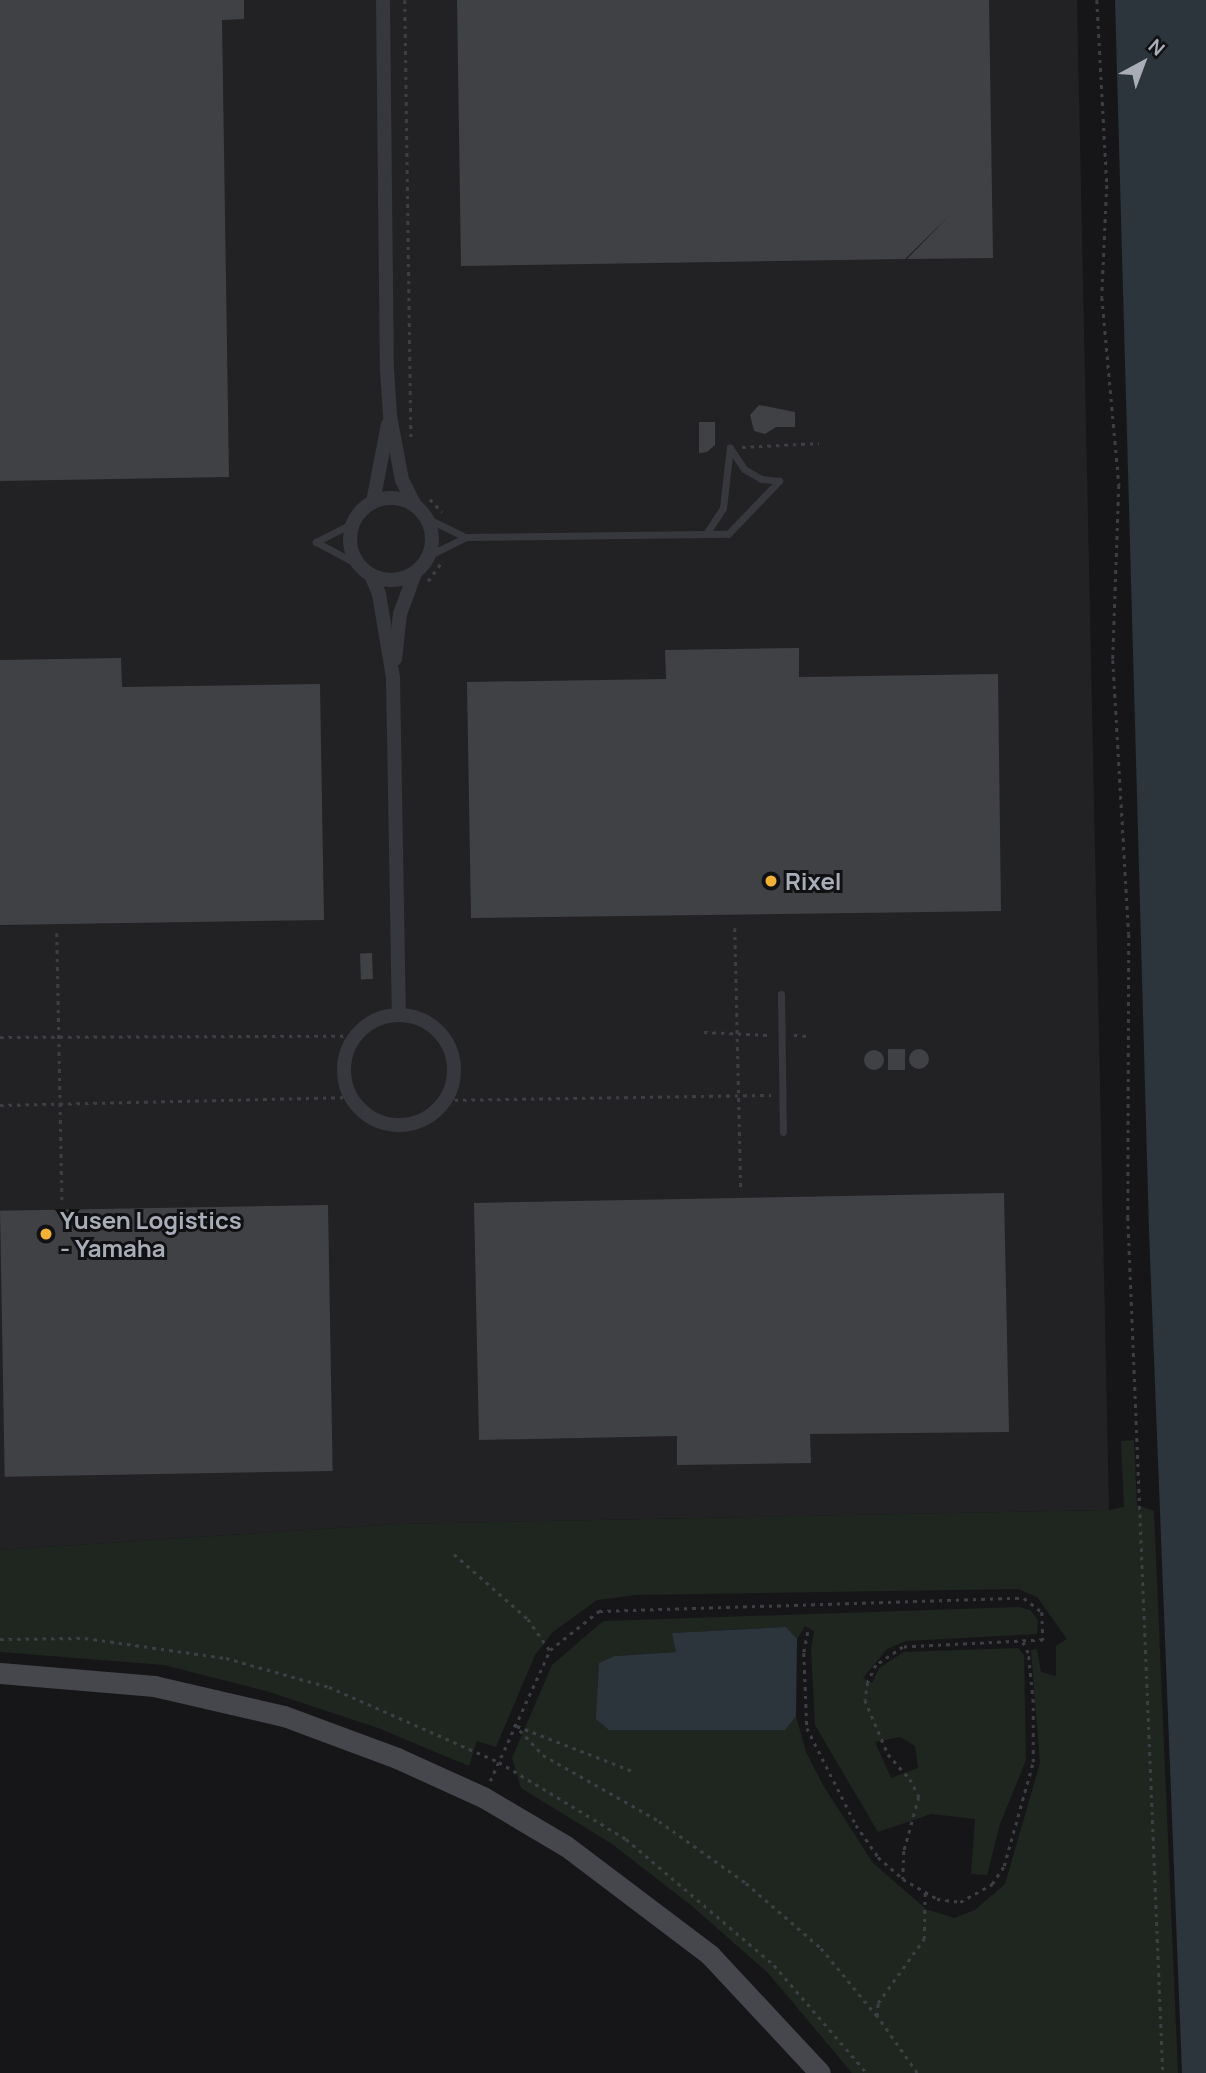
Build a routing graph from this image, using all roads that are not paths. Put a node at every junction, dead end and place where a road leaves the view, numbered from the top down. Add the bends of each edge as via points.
1 (383, 0) edge
2 (390, 416) junction
3 (373, 502) junction
4 (415, 505) junction
5 (428, 519) junction
6 (353, 523) junction
7 (706, 534) junction
8 (466, 537) junction
9 (430, 555) junction
10 (359, 565) junction
11 (371, 575) junction
12 (419, 579) junction
13 (393, 678) junction
14 (781, 994) dead end
15 (399, 1015) junction
16 (783, 1132) dead end
17 (0, 1672) edge
18 (820, 2073) edge

1 - 2 street
2 - 3 street
2 - 4 street via 402,480
3 - 4 street via 397,498
3 - 6 street
4 - 5 street
5 - 8 lane
5 - 9 street via 433,538
6 - 10 street via 350,541
6 - 10 lane via 316,542
7 - 7 lane via 728,534 779,481 761,479 744,469 730,447 723,508
7 - 8 lane
8 - 9 lane
9 - 12 street
10 - 11 street
11 - 12 street
11 - 13 street via 379,594
12 - 13 street via 400,614
13 - 15 street
14 - 16 lane
15 - 15 street via 371,1022 356,1036 344,1071 352,1097 365,1114 402,1125 433,1114 446,1100 453,1081 450,1048 426,1021
17 - 18 main road via 154,1686 284,1716 397,1758 483,1797 566,1846 710,1955

